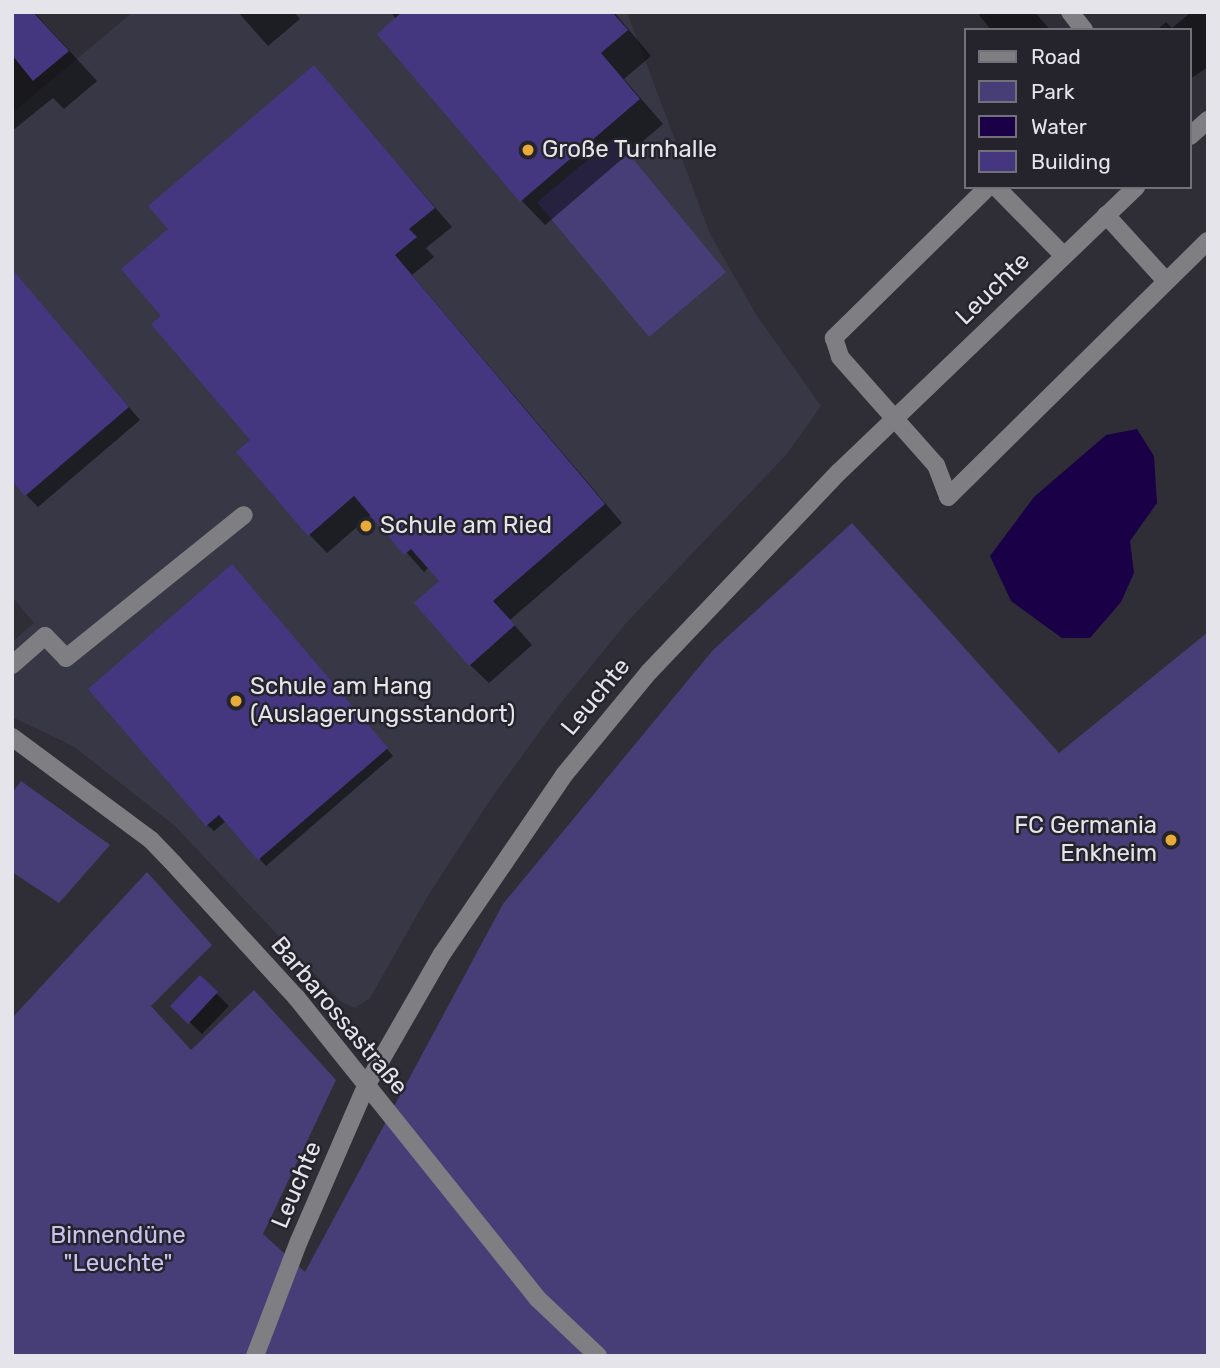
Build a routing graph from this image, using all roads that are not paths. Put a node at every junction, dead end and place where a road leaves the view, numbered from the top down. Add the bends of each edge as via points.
1 (1070, 12) edge
2 (1082, 28) edge
3 (1208, 120) edge
4 (1192, 134) edge
5 (986, 189) edge
6 (998, 189) edge
7 (1134, 189) edge
8 (1106, 215) junction
9 (1208, 241) edge
10 (1063, 255) junction
11 (1166, 281) junction
12 (894, 418) junction
13 (244, 515) dead end
14 (12, 665) edge
15 (12, 737) edge
16 (366, 1086) junction
17 (255, 1356) edge
18 (598, 1356) edge

1 - 2 street
3 - 4 street
5 - 12 street via 834,338 840,357
6 - 10 street
7 - 8 street, Leuchte
8 - 10 street, Leuchte
8 - 11 street
9 - 11 street
10 - 12 street, Leuchte
11 - 12 street via 948,497 936,466
12 - 16 street, Leuchte via 759,554 612,714 472,908
13 - 14 street via 66,658 45,636
15 - 16 street, Barbarossastraße via 151,840 296,997
16 - 17 street, Leuchte
16 - 18 street, Barbarossastraße via 538,1299

